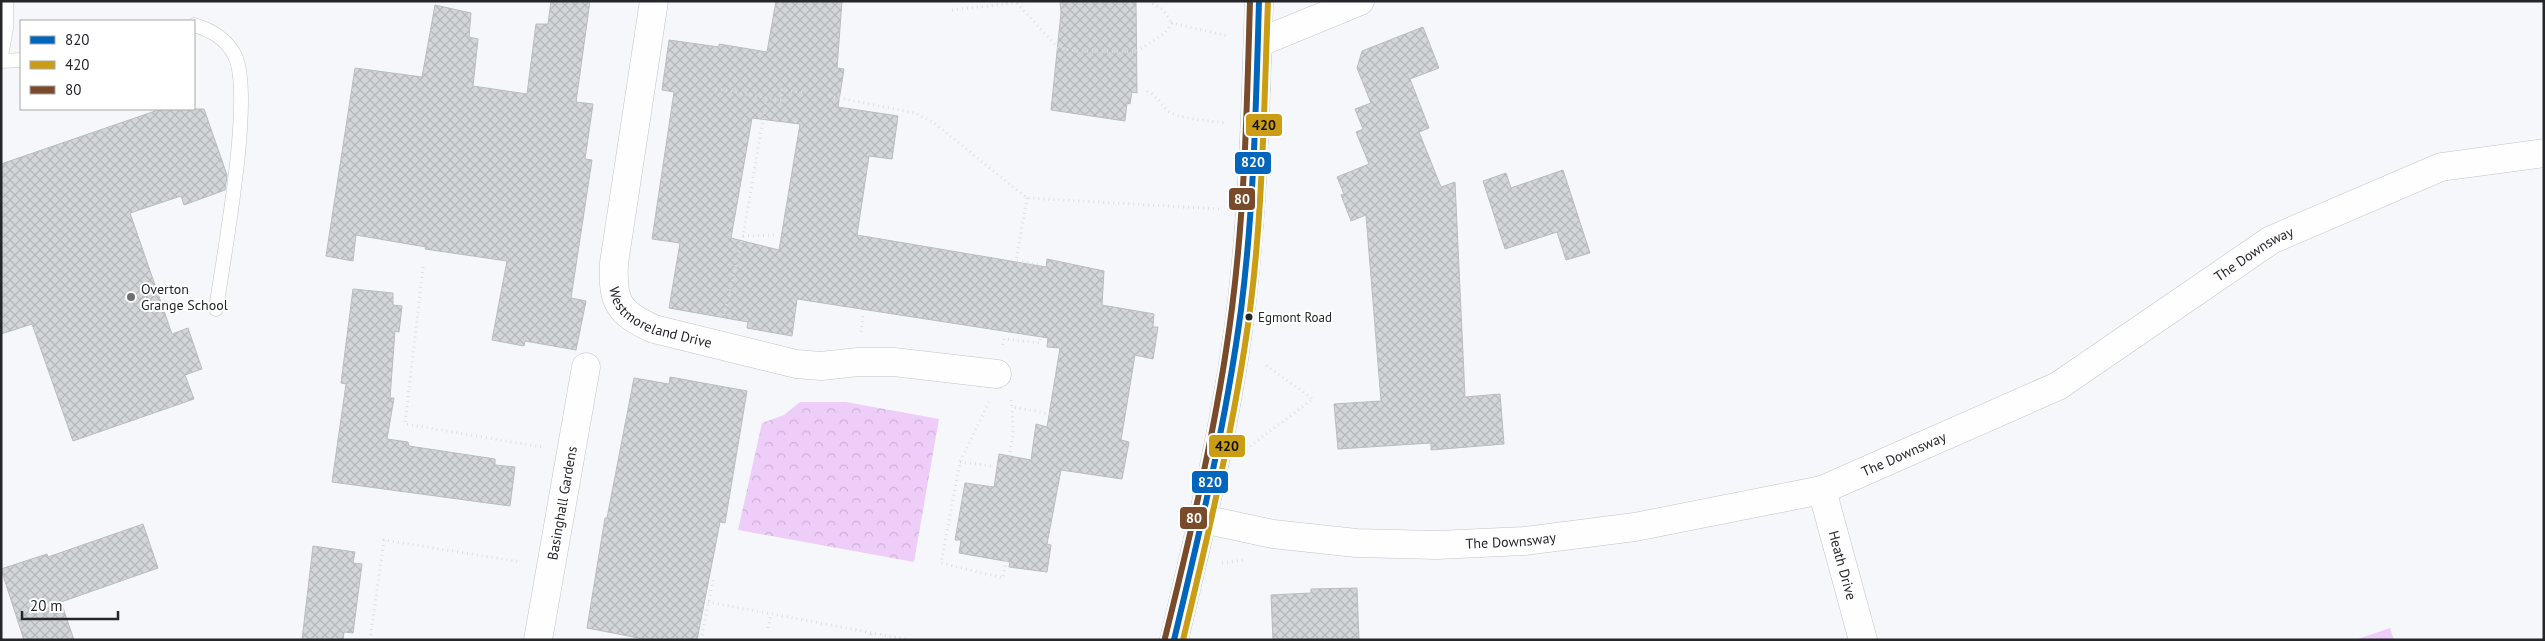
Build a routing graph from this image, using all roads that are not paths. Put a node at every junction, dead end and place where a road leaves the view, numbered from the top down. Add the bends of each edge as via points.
1 (6, 1) edge
2 (654, 1) edge
3 (1259, 1) edge
4 (1360, 1) edge
5 (195, 25) edge
6 (1258, 43) junction
7 (1, 56) edge
8 (20, 60) edge
9 (1, 62) edge
10 (2544, 153) edge
11 (216, 309) dead end
12 (586, 367) dead end
13 (995, 383) road end
14 (1822, 490) junction
15 (1203, 519) junction
16 (538, 640) edge
17 (1174, 640) edge
18 (1863, 640) edge

1 - 7 lane via 6,29
2 - 13 street, Westmoreland Drive via 614,263 613,285 619,306 632,320 654,329 796,364 821,366 894,362
3 - 6 street
4 - 6 street
5 - 11 lane via 222,38 235,56 241,76 240,126
6 - 15 street via 1244,283 1236,345
8 - 9 lane
10 - 14 street, The Downsway via 2442,167 2271,240 2058,386
12 - 16 street, Basinghall Gardens
14 - 15 street, The Downsway via 1635,527 1524,541 1437,546 1356,543 1273,534
14 - 18 street, Heath Drive
15 - 17 street

